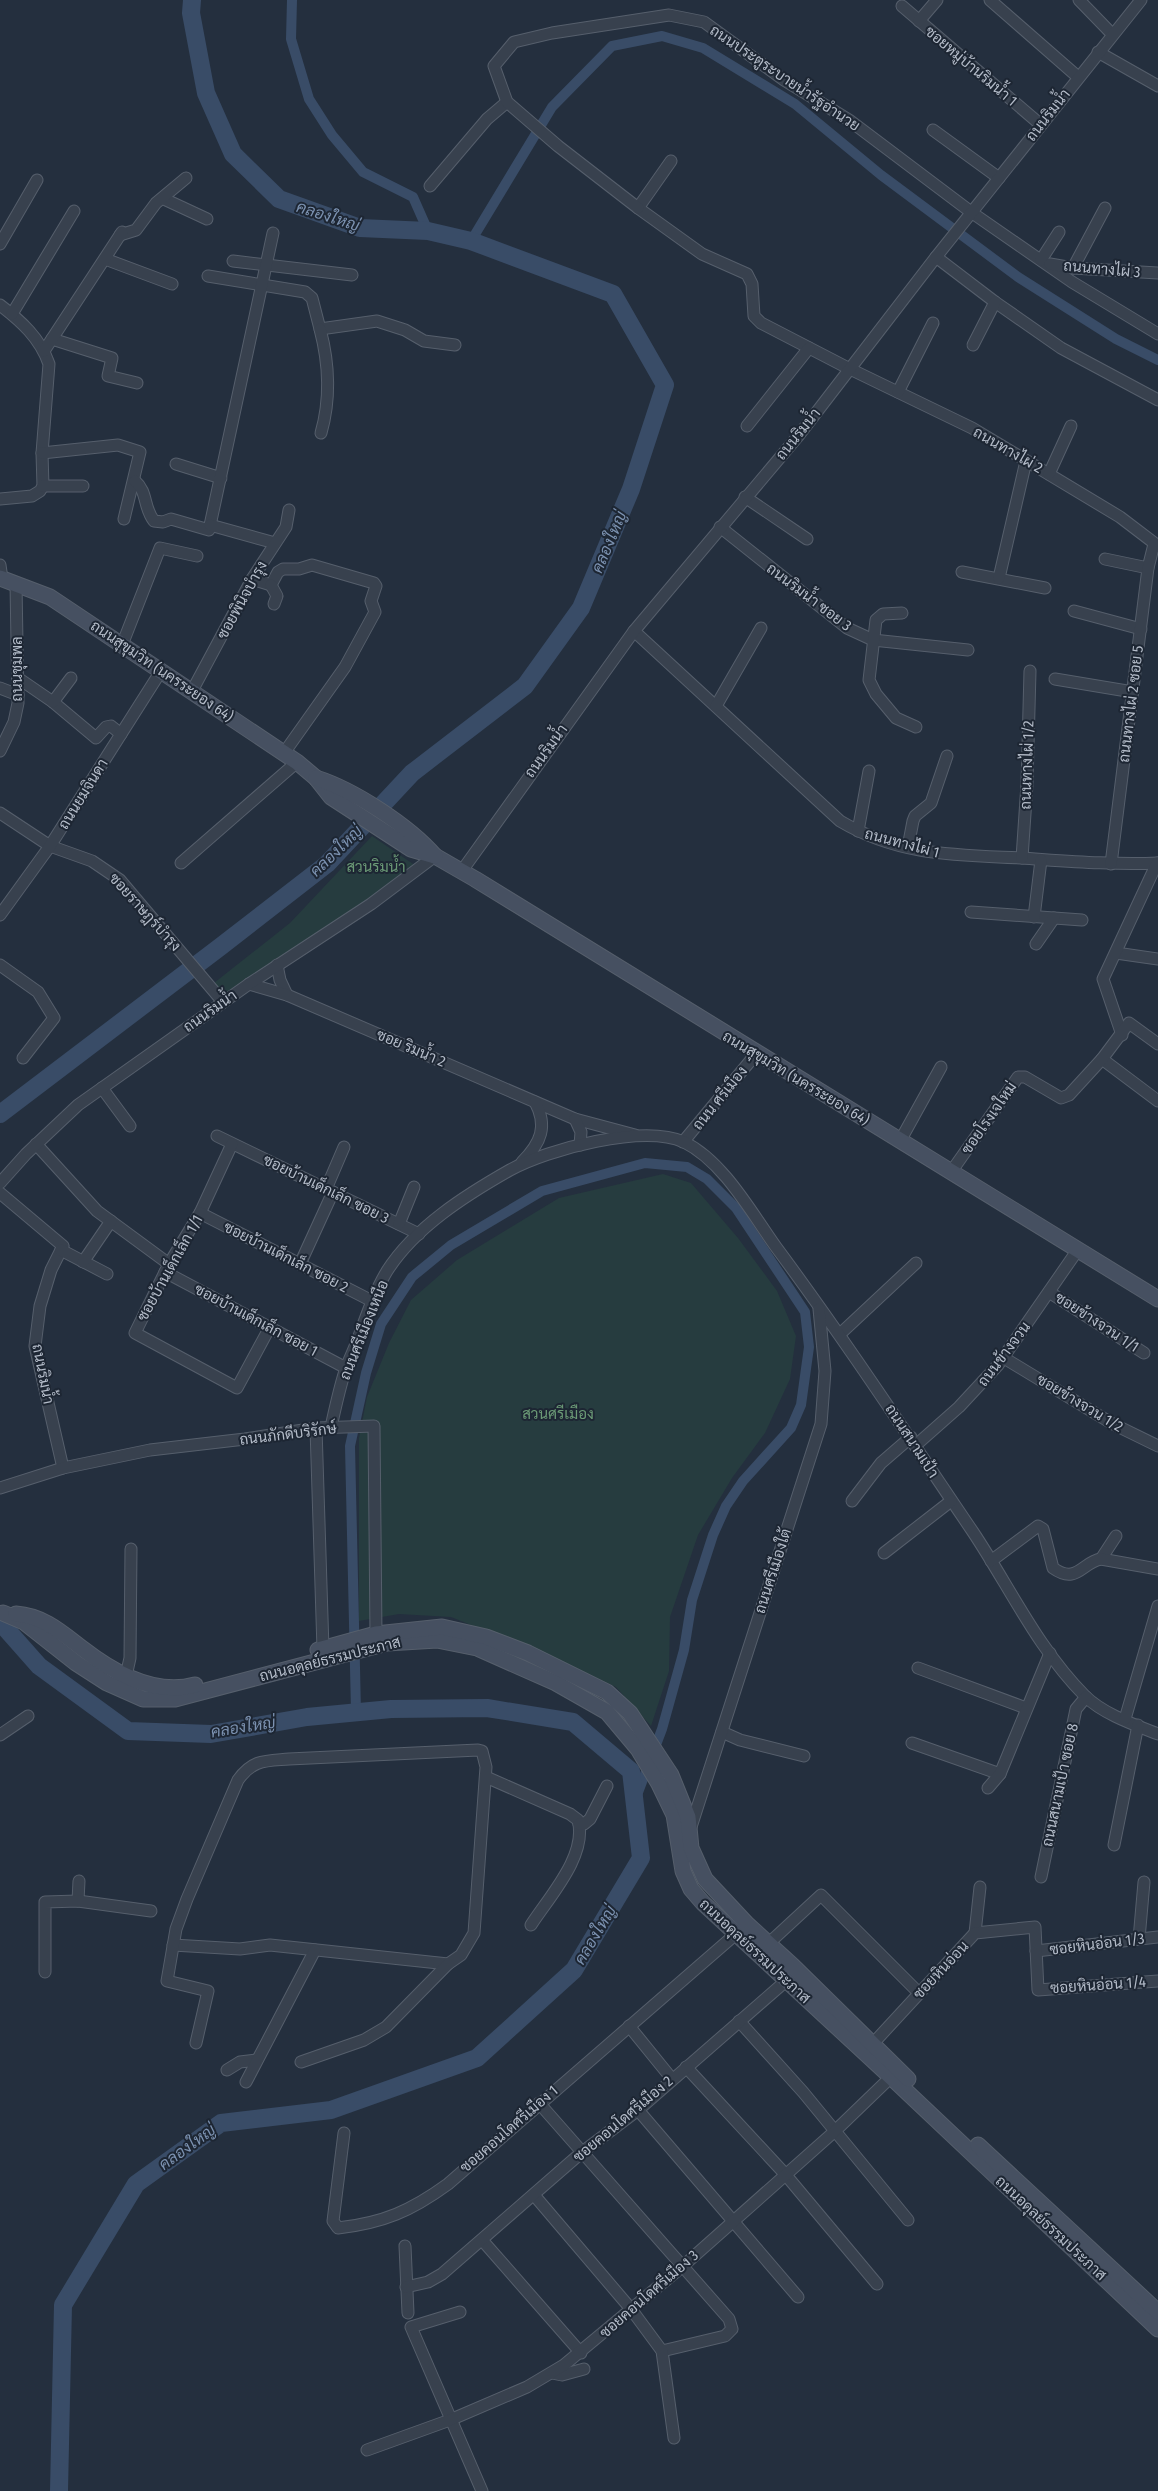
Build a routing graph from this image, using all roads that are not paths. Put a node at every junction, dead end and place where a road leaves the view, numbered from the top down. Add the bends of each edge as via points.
1 (937, 0) edge
2 (990, 0) edge
3 (1079, 0) edge
4 (1141, 0) edge
5 (902, 6) dead end
6 (918, 20) junction
7 (1112, 34) junction
8 (1098, 52) junction
9 (1078, 77) junction
10 (1158, 86) edge
11 (508, 102) junction
12 (1041, 125) junction
13 (933, 130) dead end
14 (671, 161) dead end
15 (186, 178) dead end
16 (999, 178) junction
17 (36, 180) dead end
18 (430, 186) dead end
19 (164, 199) junction
20 (638, 208) junction
21 (1105, 208) dead end
22 (74, 211) dead end
23 (970, 214) junction
24 (207, 219) dead end
25 (1059, 232) dead end
26 (273, 233) dead end
27 (0, 244) edge
28 (937, 256) junction
29 (104, 259) junction
30 (233, 261) dead end
31 (1043, 261) junction
32 (267, 264) junction
33 (1073, 268) junction
34 (1158, 273) edge
35 (352, 275) dead end
36 (208, 276) dead end
37 (172, 284) dead end
38 (262, 286) junction
39 (995, 302) junction
40 (0, 305) edge
41 (12, 314) junction
42 (933, 323) dead end
43 (320, 328) junction
44 (1158, 334) edge
45 (52, 339) junction
46 (455, 345) dead end
47 (973, 345) dead end
48 (809, 348) junction
49 (44, 351) junction
50 (848, 368) junction
51 (137, 383) dead end
52 (898, 392) junction
53 (1158, 400) edge
54 (747, 426) dead end
55 (1071, 426) dead end
56 (321, 433) dead end
57 (42, 453) junction
58 (1026, 461) junction
59 (176, 464) dead end
60 (1049, 474) junction
61 (220, 478) junction
62 (135, 480) junction
63 (43, 486) junction
64 (83, 486) dead end
65 (745, 497) junction
66 (0, 499) edge
67 (289, 510) dead end
68 (124, 519) dead end
69 (210, 525) junction
70 (720, 527) junction
71 (807, 539) dead end
72 (275, 543) junction
73 (1156, 545) edge
74 (197, 556) dead end
75 (1105, 559) dead end
76 (1148, 568) junction
77 (962, 572) dead end
78 (5, 576) edge
79 (999, 578) junction
80 (252, 579) junction
81 (271, 586) junction
82 (1045, 588) dead end
83 (274, 604) dead end
84 (1074, 611) dead end
85 (902, 613) dead end
86 (761, 628) dead end
87 (1141, 629) junction
88 (634, 631) junction
89 (873, 640) junction
90 (122, 645) junction
91 (968, 650) dead end
92 (161, 671) junction
93 (1030, 671) dead end
94 (18, 678) junction
95 (71, 678) dead end
96 (1054, 679) dead end
97 (0, 688) edge
98 (192, 692) junction
99 (1133, 692) junction
100 (18, 695) junction
101 (53, 702) junction
102 (716, 706) junction
103 (916, 727) dead end
104 (121, 734) junction
105 (0, 751) edge
106 (284, 753) junction
107 (948, 756) dead end
108 (297, 762) junction
109 (869, 771) dead end
110 (0, 813) edge
111 (858, 831) junction
112 (50, 846) junction
113 (908, 847) junction
114 (435, 856) junction
115 (1022, 858) junction
116 (1041, 860) junction
117 (181, 862) dead end
118 (1158, 863) edge
119 (1111, 864) junction
120 (461, 872) junction
121 (971, 912) dead end
122 (0, 915) edge
123 (1034, 917) junction
124 (1054, 918) junction
125 (1082, 920) dead end
126 (1036, 944) dead end
127 (1116, 953) junction
128 (1158, 959) edge
129 (0, 965) edge
130 (277, 966) junction
131 (249, 984) junction
132 (287, 995) junction
133 (223, 1002) junction
134 (1122, 1035) junction
135 (1158, 1044) edge
136 (756, 1054) junction
137 (23, 1058) dead end
138 (1102, 1059) junction
139 (941, 1066) dead end
140 (102, 1088) junction
141 (1158, 1101) edge
142 (535, 1102) junction
143 (556, 1111) junction
144 (575, 1119) junction
145 (130, 1126) dead end
146 (542, 1131) junction
147 (217, 1136) dead end
148 (641, 1136) junction
149 (670, 1138) joint
150 (900, 1141) junction
151 (683, 1142) junction
152 (36, 1144) junction
153 (232, 1144) junction
154 (580, 1145) junction
155 (344, 1147) dead end
156 (566, 1148) junction
157 (519, 1165) junction
158 (951, 1172) junction
159 (0, 1183) edge
160 (414, 1187) dead end
161 (329, 1190) junction
162 (0, 1193) edge
163 (200, 1213) junction
164 (111, 1221) junction
165 (399, 1224) junction
166 (419, 1234) junction
167 (61, 1250) junction
168 (1077, 1251) junction
169 (83, 1262) junction
170 (916, 1263) dead end
171 (300, 1264) junction
172 (167, 1268) junction
173 (107, 1274) dead end
174 (1050, 1292) junction
175 (1158, 1299) edge
176 (372, 1301) junction
177 (819, 1304) junction
178 (270, 1327) junction
179 (840, 1334) junction
180 (1144, 1353) dead end
181 (1004, 1358) junction
182 (346, 1368) junction
183 (335, 1427) junction
184 (316, 1428) junction
185 (914, 1441) junction
186 (1158, 1446) edge
187 (63, 1468) junction
188 (0, 1488) edge
189 (852, 1501) dead end
190 (951, 1501) junction
191 (1116, 1536) dead end
192 (132, 1549) dead end
193 (884, 1553) dead end
194 (1101, 1559) junction
195 (991, 1560) junction
196 (1158, 1569) edge
197 (1158, 1606) edge
198 (2, 1613) edge
199 (374, 1638) junction
200 (323, 1649) junction
201 (341, 1649) junction
202 (72, 1650) junction
203 (1050, 1653) junction
204 (553, 1665) junction
205 (918, 1668) dead end
206 (126, 1676) junction
207 (546, 1679) junction
208 (1086, 1697) junction
209 (1026, 1708) junction
210 (28, 1716) dead end
211 (1125, 1719) junction
212 (1138, 1725) junction
213 (722, 1732) junction
214 (1158, 1734) edge
215 (0, 1735) edge
216 (912, 1743) dead end
217 (804, 1756) dead end
218 (1000, 1774) junction
219 (486, 1777) junction
220 (607, 1786) dead end
221 (988, 1788) dead end
222 (673, 1797) junction
223 (579, 1824) junction
224 (688, 1833) junction
225 (1114, 1845) dead end
226 (1041, 1877) dead end
227 (78, 1881) dead end
228 (1144, 1882) dead end
229 (980, 1886) dead end
230 (78, 1901) junction
231 (151, 1911) dead end
232 (531, 1925) dead end
233 (737, 1933) junction
234 (975, 1933) junction
235 (1158, 1937) edge
236 (1139, 1939) junction
237 (769, 1943) junction
238 (173, 1945) junction
239 (315, 1950) junction
240 (1036, 1951) junction
241 (448, 1964) junction
242 (46, 1972) dead end
243 (787, 1980) junction
244 (1158, 1981) edge
245 (1038, 1990) joint
246 (919, 1993) junction
247 (740, 2021) junction
248 (629, 2026) junction
249 (196, 2043) dead end
250 (868, 2048) junction
251 (257, 2060) junction
252 (301, 2062) dead end
253 (686, 2067) junction
254 (227, 2070) dead end
255 (891, 2077) junction
256 (672, 2078) junction
257 (246, 2082) dead end
258 (539, 2103) junction
259 (638, 2110) junction
260 (835, 2131) junction
261 (344, 2133) dead end
262 (581, 2154) junction
263 (785, 2174) junction
264 (534, 2195) junction
265 (732, 2220) junction
266 (908, 2220) dead end
267 (482, 2240) junction
268 (405, 2246) dead end
269 (682, 2266) junction
270 (877, 2284) dead end
271 (406, 2287) junction
272 (1128, 2293) junction
273 (798, 2297) dead end
274 (631, 2309) junction
275 (460, 2312) dead end
276 (1158, 2312) edge
277 (408, 2313) dead end
278 (1158, 2329) edge
279 (662, 2351) junction
280 (581, 2352) junction
281 (584, 2370) dead end
282 (552, 2373) junction
283 (450, 2420) junction
284 (674, 2438) dead end
285 (367, 2450) dead end
286 (482, 2491) edge

1 - 6 street
2 - 9 street
3 - 7 street
4 - 7 street, ถนนริมน้ำ
5 - 6 street, ซอยหมู่บ้านริมน้ำ 1
6 - 12 street, ซอยหมู่บ้านริมน้ำ 1
7 - 8 street, ถนนริมน้ำ
8 - 9 street, ถนนริมน้ำ
8 - 10 street
9 - 12 street, ถนนริมน้ำ
11 - 18 street via 487,119
11 - 20 street, ถนนประตูระบายน้ำรัฐอำนวย
11 - 23 street, ถนนประตูระบายน้ำรัฐอำนวย via 494,66 514,42 669,15 704,22 784,80 849,120
12 - 16 street, ถนนริมน้ำ
13 - 16 street
14 - 20 street
15 - 19 street
16 - 23 street, ถนนริมน้ำ
17 - 27 street
19 - 24 street
19 - 29 street via 136,230 121,234
20 - 48 street via 702,254 747,274 752,284 754,316 761,323
21 - 33 street
22 - 41 street
23 - 28 street, ถนนริมน้ำ
23 - 31 street
25 - 31 street
26 - 32 street
28 - 39 street
28 - 50 street, ถนนริมน้ำ
29 - 37 street
29 - 45 street
30 - 32 street
31 - 33 street, ถนนทางไผ่ 3
31 - 44 street
32 - 35 street
32 - 38 street
33 - 34 street, ถนนทางไผ่ 3
36 - 38 street
38 - 43 street via 306,292 312,298
38 - 61 street
39 - 47 street
39 - 53 street via 1061,348
40 - 41 street
41 - 49 street
42 - 52 street
43 - 46 street via 377,322 405,330 424,342
43 - 56 street via 328,387
45 - 49 street
45 - 51 street via 112,358 108,376
48 - 50 street
48 - 54 street
49 - 57 street via 49,364
50 - 52 street, ถนนทางไผ่ 2
50 - 65 street, ถนนริมน้ำ via 799,435
52 - 58 street, ถนนทางไผ่ 2 via 972,428
55 - 60 street
57 - 62 street via 118,445 140,452
57 - 63 street
58 - 60 street, ถนนทางไผ่ 2
58 - 79 street
59 - 61 street
60 - 73 street, ถนนทางไผ่ 2 via 1120,517
61 - 69 street
62 - 68 street
62 - 69 street via 143,488 148,514 154,521 171,519 209,530
63 - 64 street
63 - 66 street via 32,496
65 - 70 street, ถนนริมน้ำ
65 - 71 street
67 - 72 street, ซอยพินิจบำรุง via 286,527
69 - 72 street
70 - 88 street, ถนนริมน้ำ
70 - 89 street, ถนนริมน้ำ ซอย 3 via 847,628
72 - 80 street, ซอยพินิจบำรุง
73 - 76 street, ถนนทางไผ่ 2 ซอย 5
74 - 90 street via 160,548
75 - 76 street
76 - 87 street, ถนนทางไผ่ 2 ซอย 5
77 - 79 street
78 - 90 street, ถนนสุขุมวิท (นครระยอง 64) via 50,597
78 - 94 street, ถนนชุมพล
79 - 82 street
80 - 81 street
80 - 98 street, ซอยพินิจบำรุง
81 - 83 street via 277,596
81 - 106 street via 283,569 312,565 376,586 371,601 375,612 345,667
84 - 87 street
85 - 89 street via 879,616
86 - 102 street
87 - 99 street, ถนนทางไผ่ 2 ซอย 5
88 - 102 street, ถนนทางไผ่ 1
88 - 120 street, ถนนริมน้ำ
89 - 91 street, ถนนริมน้ำ ซอย 3
89 - 103 street via 869,680 896,718
90 - 92 street, ถนนสุขุมวิท (นครระยอง 64)
92 - 98 street, ถนนสุขุมวิท (นครระยอง 64)
92 - 104 street, ถนนยมจินดา
93 - 115 street, ถนนทางไผ่ 1/2
94 - 100 street, ถนนชุมพล
94 - 101 street
95 - 101 street
96 - 99 street
97 - 100 street
98 - 106 street, ถนนสุขุมวิท (นครระยอง 64)
99 - 119 street, ถนนทางไผ่ 2 ซอย 5
100 - 105 street, ถนนชุมพล via 14,722
101 - 104 street via 96,738 110,726
102 - 111 street, ถนนทางไผ่ 1 via 840,821
104 - 112 street, ถนนยมจินดา
106 - 108 street, ถนนสุขุมวิท (นครระยอง 64)
107 - 113 street via 931,803 915,816
108 - 114 street, ถนนสุขุมวิท (นครระยอง 64) via 335,791
108 - 117 street
109 - 111 street
110 - 112 street, ซอยราษฎร์บำรุง
111 - 113 street, ถนนทางไผ่ 1
112 - 122 street, ถนนยมจินดา
112 - 133 street, ซอยราษฎร์บำรุง via 92,861 120,880
113 - 115 street, ถนนทางไผ่ 1 via 937,854
114 - 120 street, ถนนสุขุมวิท (นครระยอง 64)
114 - 130 street, ถนนริมน้ำ via 371,904
115 - 116 street, ถนนทางไผ่ 1
116 - 119 street, ถนนทางไผ่ 1
116 - 123 street
118 - 119 street, ถนนทางไผ่ 1
118 - 127 street
120 - 136 street, ถนนสุขุมวิท (นครระยอง 64)
121 - 123 street
123 - 124 street
124 - 125 street
124 - 126 street
127 - 128 street
127 - 134 street via 1103,980
129 - 137 street via 38,992 54,1018
130 - 131 street, ถนนริมน้ำ
130 - 132 street
131 - 132 street, ซอย ริมน้ำ 2
131 - 133 street, ถนนริมน้ำ
132 - 142 street, ซอย ริมน้ำ 2
133 - 140 street, ถนนริมน้ำ
134 - 135 street via 1129,1023
134 - 138 street, ซอยโรงเจใหม่
136 - 150 street, ถนนสุขุมวิท (นครระยอง 64)
136 - 151 street, ถนน ศรีเมือง
138 - 141 street
138 - 158 street, ซอยโรงเจใหม่ via 1069,1096 1061,1098 1025,1077 1018,1077
139 - 150 street
140 - 145 street
140 - 152 street, ถนนริมน้ำ via 78,1105
142 - 143 street, ซอย ริมน้ำ 2
142 - 146 street via 541,1113
143 - 144 street, ซอย ริมน้ำ 2
143 - 146 street via 546,1118
144 - 148 street, ซอย ริมน้ำ 2
144 - 154 street via 581,1132
146 - 156 street via 550,1144
146 - 157 street via 533,1151
147 - 153 street, ซอยบ้านเด็กเล็ก ซอย 3
148 - 149 street, ถนนศรีเมืองเหนือ
148 - 154 street, ถนนศรีเมืองเหนือ
149 - 151 street, ถนนสนามเป้า
150 - 158 street, ถนนสุขุมวิท (นครระยอง 64)
151 - 177 street, ถนนสนามเป้า via 723,1174
152 - 159 street, ถนนริมน้ำ
152 - 164 street via 96,1210
153 - 161 street, ซอยบ้านเด็กเล็ก ซอย 3
153 - 163 street, ซอยบ้านเด็กเล็ก 1/1
154 - 156 street, ถนนศรีเมืองเหนือ
155 - 161 street
156 - 157 street, ถนนศรีเมืองเหนือ
157 - 166 street, ถนนศรีเมืองเหนือ via 474,1192
158 - 168 street, ถนนสุขุมวิท (นครระยอง 64)
160 - 165 street
161 - 165 street, ซอยบ้านเด็กเล็ก ซอย 3
161 - 171 street
162 - 167 street via 63,1246
163 - 171 street, ซอยบ้านเด็กเล็ก ซอย 2
163 - 172 street, ซอยบ้านเด็กเล็ก 1/1
164 - 169 street
164 - 172 street
165 - 166 street, ซอยบ้านเด็กเล็ก ซอย 3
166 - 176 street, ถนนศรีเมืองเหนือ via 388,1269
167 - 169 street
167 - 187 street, ถนนริมน้ำ via 40,1306 35,1346
168 - 174 street, ถนนข้างจวน
168 - 175 street, ถนนสุขุมวิท (นครระยอง 64)
169 - 173 street
170 - 179 street
171 - 176 street, ซอยบ้านเด็กเล็ก ซอย 2
172 - 178 street, ซอยบ้านเด็กเล็ก ซอย 1
172 - 178 street, ซอยบ้านเด็กเล็ก 1/1 via 135,1333 237,1388
174 - 180 street, ซอยข้างจวน 1/1
174 - 181 street, ถนนข้างจวน
176 - 182 street, ถนนศรีเมืองเหนือ
177 - 179 street, ถนนสนามเป้า
177 - 213 street, ถนนศรีเมืองใต้ via 824,1395 820,1424
178 - 182 street, ซอยบ้านเด็กเล็ก ซอย 1
179 - 185 street, ถนนสนามเป้า
181 - 185 street, ถนนข้างจวน via 959,1407
181 - 186 street, ซอยข้างจวน 1/2 via 1113,1424
182 - 183 street, ถนนศรีเมืองเหนือ
183 - 184 street, ถนนภักดีบริรักษ์
183 - 199 street, ถนนภักดีบริรักษ์ via 374,1426
184 - 187 street, ถนนภักดีบริรักษ์ via 150,1450
184 - 200 street
185 - 189 street, ถนนข้างจวน via 881,1463
185 - 190 street, ถนนสนามเป้า
187 - 188 street, ถนนภักดีบริรักษ์
190 - 193 street
190 - 195 street, ถนนสนามเป้า
191 - 194 street
192 - 206 street via 130,1658
194 - 195 street via 1079,1573 1058,1571 1053,1568 1043,1529 1038,1526
194 - 196 street
195 - 203 street, ถนนสนามเป้า
197 - 211 street
198 - 202 street, ถนนอดุลย์ธรรมประภาส via 27,1615 45,1621
199 - 201 street, ถนนอดุลย์ธรรมประภาส
199 - 204 street, ถนนอดุลย์ธรรมประภาส via 442,1626 486,1637
199 - 207 street, ถนนอดุลย์ธรรมประภาส via 456,1642 491,1652
200 - 201 street, ถนนอดุลย์ธรรมประภาส
200 - 206 street, ถนนอดุลย์ธรรมประภาส via 182,1689 152,1686
201 - 202 street, ถนนอดุลย์ธรรมประภาส via 164,1700 143,1699 120,1690
202 - 206 street, ถนนอดุลย์ธรรมประภาส
203 - 208 street, ถนนสนามเป้า
203 - 209 street
204 - 207 street
204 - 222 street, ถนนอดุลย์ธรรมประภาส via 607,1692 630,1713 671,1775
205 - 209 street
207 - 222 street, ถนนอดุลย์ธรรมประภาส via 607,1712
208 - 211 street, ถนนสนามเป้า
208 - 226 street, ถนนสนามเป้า ซอย 8 via 1076,1709
209 - 218 street
210 - 215 street
211 - 212 street, ถนนสนามเป้า
212 - 214 street, ถนนสนามเป้า
212 - 225 street
213 - 217 street via 749,1743
213 - 224 street, ถนนศรีเมืองใต้
216 - 218 street
218 - 221 street
219 - 223 street via 570,1814
219 - 238 street via 486,1758 478,1750 289,1759 253,1764 238,1780 187,1900
219 - 241 street via 474,1933 467,1948
220 - 223 street via 590,1819
222 - 224 street, ถนนอดุลย์ธรรมประภาส via 688,1817
222 - 233 street, ถนนอดุลย์ธรรมประภาส via 683,1871 691,1889
223 - 232 street via 580,1836 574,1858
224 - 237 street, ถนนอดุลย์ธรรมประภาส via 704,1879
227 - 230 street
228 - 236 street
229 - 234 street
230 - 231 street
230 - 242 street via 45,1902
233 - 243 street, ถนนอดุลย์ธรรมประภาส
233 - 248 street, ซอยคอนโดศรีเมือง 1
234 - 240 street, ซอยหินอ่อน via 1035,1928
234 - 246 street, ซอยหินอ่อน
235 - 236 street, ซอยหินอ่อน 1/3
236 - 240 street, ซอยหินอ่อน 1/3
237 - 246 street via 821,1895
237 - 250 street, ถนนอดุลย์ธรรมประภาส
238 - 239 street via 240,1949 263,1945
238 - 249 street via 167,1981 208,1991
239 - 241 street
239 - 251 street
240 - 245 street, ซอยหินอ่อน
241 - 252 street via 386,2027 364,2040
243 - 247 street, ซอยคอนโดศรีเมือง 2
243 - 250 street, ถนนอดุลย์ธรรมประภาส
244 - 245 street, ซอยหินอ่อน 1/4
246 - 250 street, ซอยหินอ่อน
247 - 253 street, ซอยคอนโดศรีเมือง 2
247 - 260 street
248 - 256 street
248 - 258 street, ซอยคอนโดศรีเมือง 1
250 - 255 street, ถนนอดุลย์ธรรมประภาส
250 - 272 street, ถนนอดุลย์ธรรมประภาส
251 - 254 street via 240,2062
251 - 257 street
253 - 256 street, ซอยคอนโดศรีเมือง 2
253 - 263 street
255 - 260 street, ซอยคอนโดศรีเมือง 3
255 - 272 street, ถนนอดุลย์ธรรมประภาส
256 - 259 street, ซอยคอนโดศรีเมือง 2
258 - 261 street, ซอยคอนโดศรีเมือง 1 via 427,2199 389,2218 338,2228 333,2221
258 - 262 street
259 - 262 street, ซอยคอนโดศรีเมือง 2
259 - 265 street
260 - 263 street, ซอยคอนโดศรีเมือง 3
260 - 266 street
262 - 264 street, ซอยคอนโดศรีเมือง 2
262 - 269 street
263 - 265 street, ซอยคอนโดศรีเมือง 3
263 - 270 street
264 - 267 street, ซอยคอนโดศรีเมือง 2
264 - 274 street
265 - 269 street, ซอยคอนโดศรีเมือง 3
265 - 273 street
267 - 271 street, ซอยคอนโดศรีเมือง 2 via 428,2282
267 - 280 street
268 - 271 street
269 - 274 street, ซอยคอนโดศรีเมือง 3
269 - 279 street via 719,2306 730,2320 732,2329 725,2336
271 - 277 street
272 - 276 street, ถนนอดุลย์ธรรมประภาส
272 - 278 street, ถนนอดุลย์ธรรมประภาส
274 - 279 street
274 - 280 street, ซอยคอนโดศรีเมือง 3
275 - 283 street via 411,2328
279 - 284 street
280 - 282 street, ซอยคอนโดศรีเมือง 3
281 - 282 street via 562,2375
282 - 283 street, ซอยคอนโดศรีเมือง 3
283 - 285 street, ซอยคอนโดศรีเมือง 3
283 - 286 street

